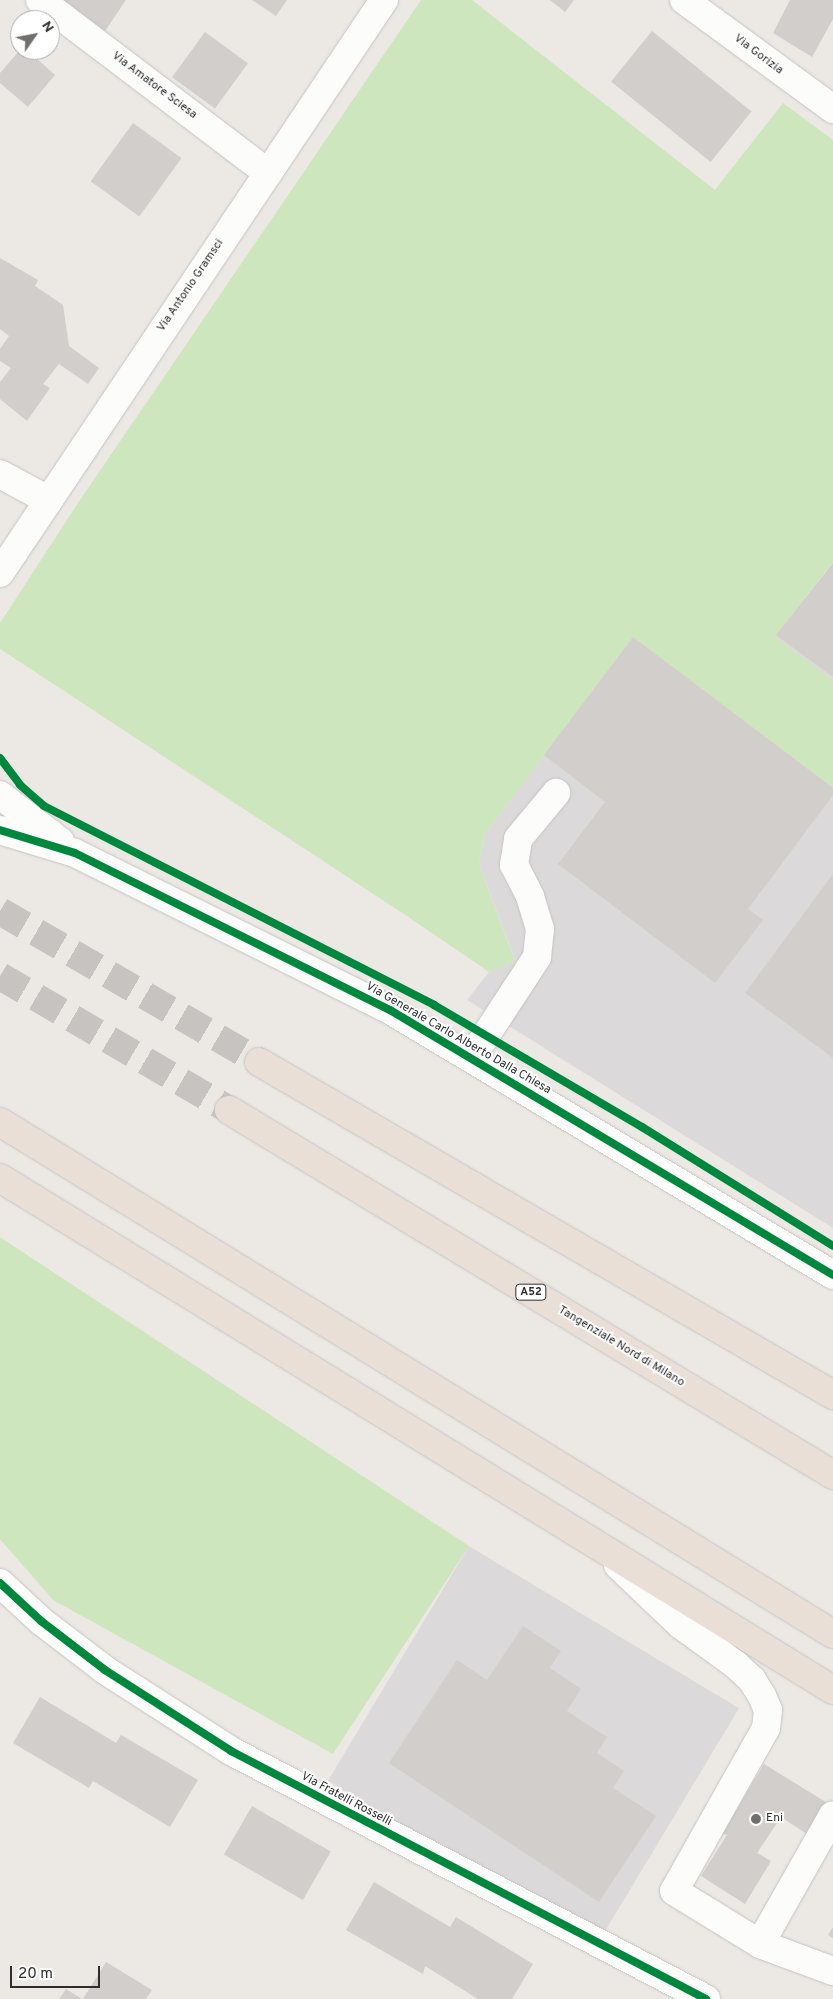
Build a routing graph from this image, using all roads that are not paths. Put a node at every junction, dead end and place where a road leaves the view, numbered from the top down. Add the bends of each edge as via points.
1 (40, 0) edge
2 (384, 0) edge
3 (684, 0) edge
4 (829, 98) edge
5 (268, 173) junction
6 (0, 474) edge
7 (48, 500) junction
8 (0, 573) edge
9 (556, 793) dead end
10 (0, 795) edge
11 (0, 830) edge
12 (75, 853) junction
13 (471, 1058) junction
14 (259, 1062) tunnel mouth
15 (229, 1110) tunnel mouth
16 (0, 1122) edge
17 (0, 1178) edge
18 (833, 1275) edge
19 (833, 1395) edge
20 (833, 1475) edge
21 (593, 1541) junction
22 (736, 1574) junction
23 (0, 1583) edge
24 (833, 1621) edge
25 (833, 1634) edge
26 (833, 1690) edge
27 (833, 1815) edge
28 (760, 1944) junction
29 (833, 1971) edge
30 (706, 1999) edge

1 - 5 street, Via Amatore Sciesa
2 - 5 street, Via Antonio Gramsci
3 - 4 street, Via Gorizia
5 - 7 street, Via Antonio Gramsci
6 - 7 street
7 - 8 street, Via Antonio Gramsci
9 - 13 street via 518,840 514,865 530,896 540,929 537,957
10 - 12 street, Via Generale Carlo Alberto Dalla Chiesa
11 - 12 street, Via Generale Carlo Alberto Dalla Chiesa
12 - 13 street, Via Generale Carlo Alberto Dalla Chiesa via 390,1010
13 - 18 street, Via Generale Carlo Alberto Dalla Chiesa
14 - 19 highway
15 - 20 highway, Tangenziale Nord di Milano / A52
16 - 22 highway
17 - 21 highway
21 - 26 highway
21 - 28 street via 681,1625 752,1680 768,1710 766,1728 674,1891
22 - 24 highway
22 - 25 highway
23 - 30 street, Via Fratelli Rosselli via 41,1621 105,1670 231,1751
27 - 28 street
28 - 29 street

